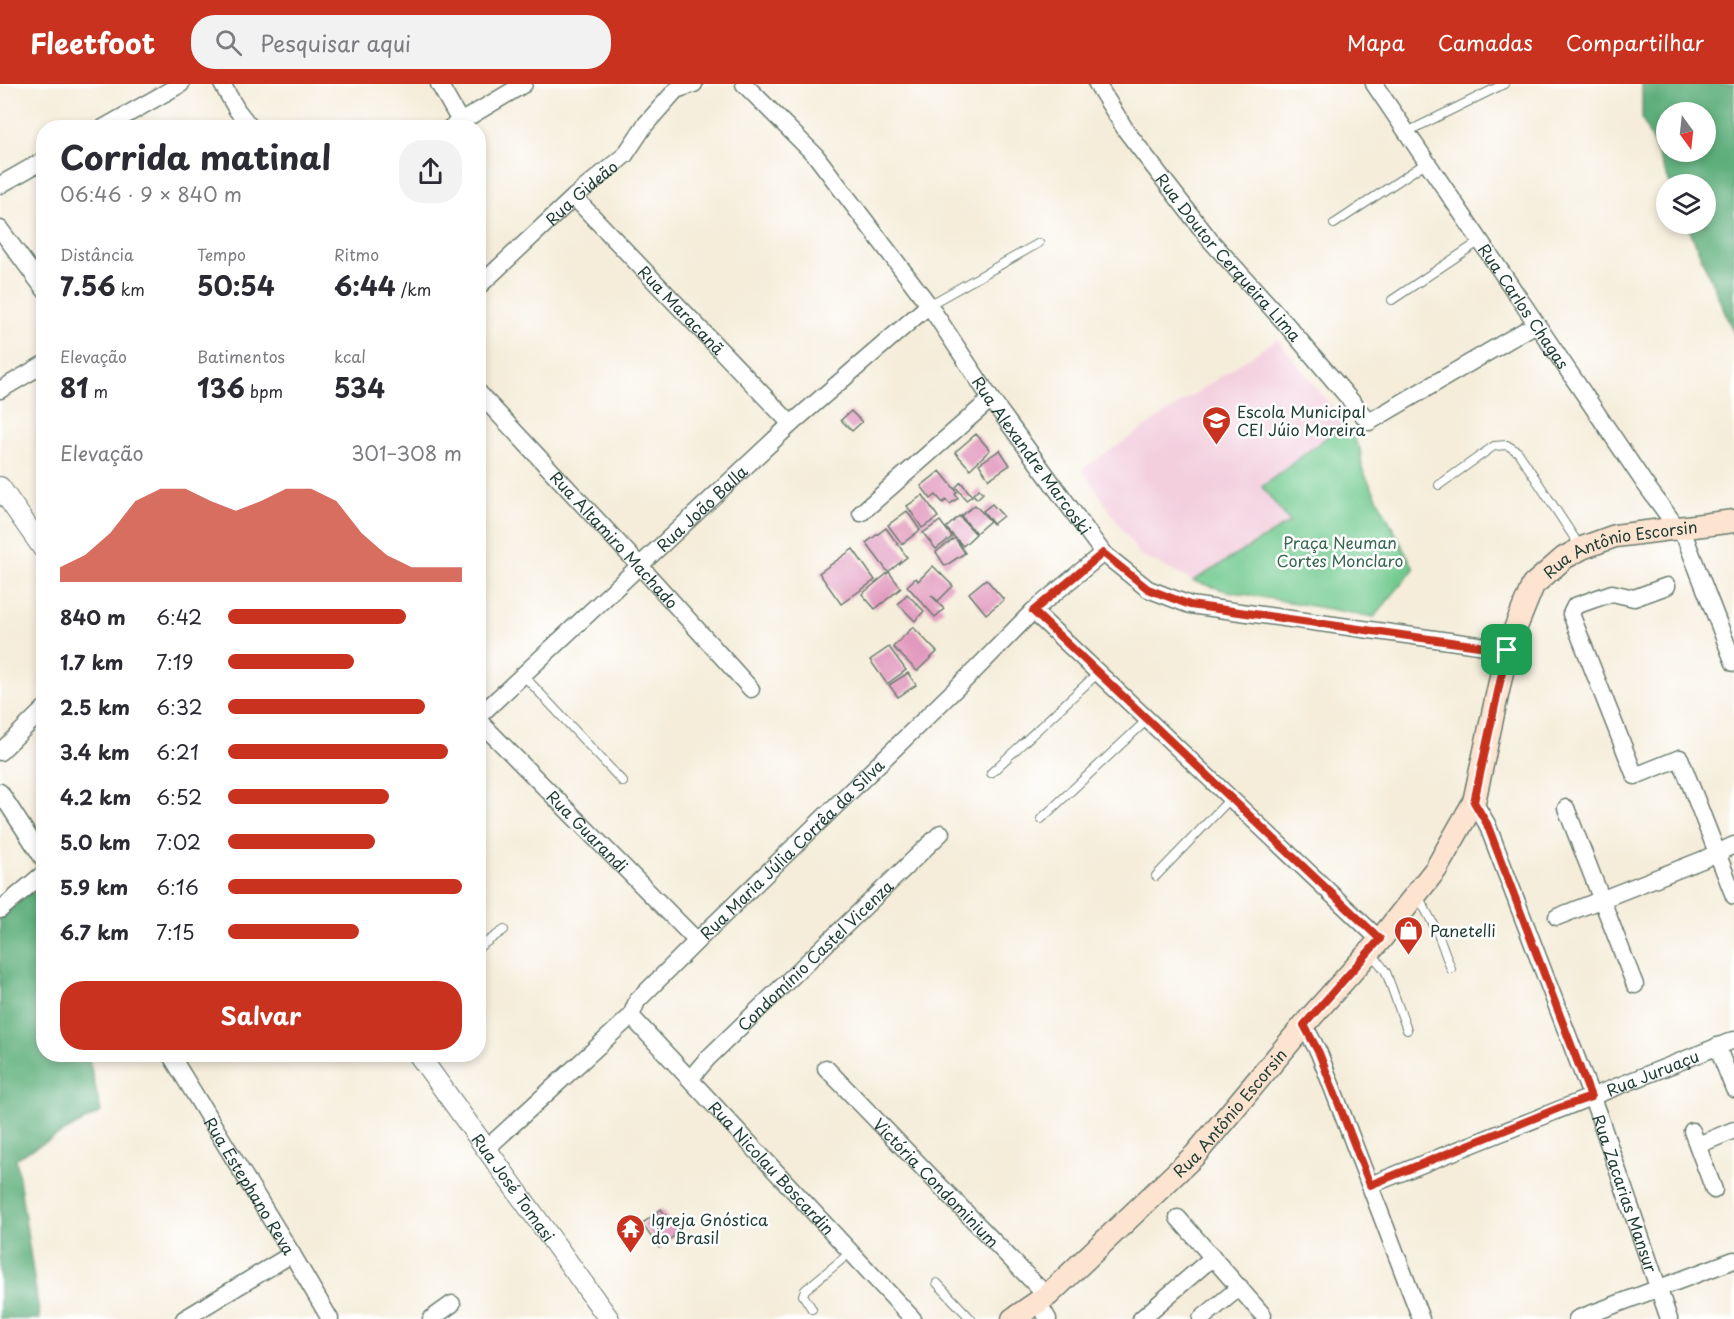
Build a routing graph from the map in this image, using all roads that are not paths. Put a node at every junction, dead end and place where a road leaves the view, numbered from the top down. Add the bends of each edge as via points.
1 (181, 84) edge
2 (222, 84) edge
3 (439, 84) edge
4 (524, 84) edge
5 (694, 84) edge
6 (744, 84) edge
7 (1097, 84) edge
8 (1374, 84) edge
9 (1504, 84) edge
10 (117, 120) edge
11 (245, 120) edge
12 (453, 120) edge
13 (462, 120) edge
14 (1407, 132) junction
15 (1427, 162) junction
16 (36, 165) edge
17 (0, 185) edge
18 (573, 197) junction
19 (1334, 224) dead end
20 (0, 229) edge
21 (1480, 241) junction
22 (1039, 243) dead end
23 (36, 278) edge
24 (486, 279) edge
25 (1392, 300) dead end
26 (929, 305) junction
27 (1536, 324) junction
28 (36, 369) edge
29 (0, 390) edge
30 (991, 399) junction
31 (486, 401) edge
32 (791, 424) junction
33 (1439, 485) dead end
34 (0, 487) edge
35 (861, 513) dead end
36 (1734, 521) edge
37 (1677, 527) junction
38 (36, 539) edge
39 (1582, 548) junction
40 (1103, 553) junction
41 (639, 565) junction
42 (1667, 586) dead end
43 (1033, 611) junction
44 (1507, 650) junction
45 (1734, 663) edge
46 (1098, 674) junction
47 (524, 676) junction
48 (751, 688) dead end
49 (486, 711) edge
50 (36, 717) edge
51 (1147, 720) junction
52 (486, 726) edge
53 (0, 752) edge
54 (991, 772) dead end
55 (623, 782) dead end
56 (0, 792) edge
57 (1231, 798) junction
58 (1474, 802) junction
59 (1566, 808) dead end
60 (1041, 819) dead end
61 (941, 833) dead end
62 (1734, 845) edge
63 (36, 848) edge
64 (1718, 853) junction
65 (1156, 876) dead end
66 (36, 880) edge
67 (1417, 893) junction
68 (1734, 896) edge
69 (1601, 899) junction
70 (0, 910) edge
71 (1557, 917) dead end
72 (504, 930) dead end
73 (697, 941) junction
74 (486, 942) edge
75 (1375, 945) junction
76 (1451, 969) dead end
77 (1635, 986) dead end
78 (631, 1016) junction
79 (1304, 1025) junction
80 (1407, 1030) dead end
81 (1734, 1040) edge
82 (1717, 1046) junction
83 (175, 1062) edge
84 (424, 1062) edge
85 (826, 1068) dead end
86 (690, 1079) junction
87 (1734, 1089) edge
88 (1591, 1097) junction
89 (1734, 1130) edge
90 (486, 1149) junction
91 (1370, 1185) junction
92 (1714, 1190) dead end
93 (1178, 1218) dead end
94 (850, 1252) junction
95 (292, 1254) junction
96 (1213, 1257) junction
97 (1734, 1260) edge
98 (937, 1283) dead end
99 (1240, 1287) junction
100 (1659, 1289) junction
101 (452, 1304) dead end
102 (1045, 1305) edge
103 (812, 1309) dead end
104 (1263, 1314) dead end
105 (184, 1319) edge
106 (330, 1319) edge
107 (431, 1319) edge
108 (609, 1319) edge
109 (913, 1319) edge
110 (970, 1319) edge
111 (1013, 1319) edge
112 (1141, 1319) edge
113 (1201, 1319) edge
114 (1420, 1319) edge
115 (1577, 1319) edge
116 (1669, 1319) edge

1 - 10 street
2 - 11 street
3 - 12 street
4 - 13 street
5 - 18 street, Rua Gideão via 676,90 625,154
6 - 26 street, Rua Alexandre Marcoski via 816,156
7 - 27 street, Rua Doutor Cerqueira Lima via 1127,132 1210,240 1369,422
8 - 14 street, Rua Carlos Chagas
9 - 14 lane
14 - 15 street, Rua Carlos Chagas
15 - 19 lane
15 - 21 street, Rua Carlos Chagas
16 - 17 street
18 - 24 street, Rua Gideão
18 - 32 street, Rua Maracanã
20 - 23 street
21 - 25 lane
21 - 27 street, Rua Carlos Chagas
22 - 26 lane
26 - 30 street, Rua Alexandre Marcoski
26 - 32 street, Rua João Balla
27 - 37 street, Rua Carlos Chagas
28 - 29 street
30 - 35 street
30 - 40 street, Rua Alexandre Marcoski
31 - 41 street, Rua Altamiro Machado
32 - 41 street, Rua João Balla
33 - 39 lane via 1494,446 1507,445 1518,452
34 - 38 street
36 - 37 main road, Rua Antônio Escorsin
37 - 39 main road, Rua Antônio Escorsin via 1615,536
37 - 45 street, Rua Carlos Chagas via 1686,540
39 - 44 main road, Rua Antônio Escorsin via 1533,585
40 - 43 street, Rua Maria Júlia Corrêa da Silva
40 - 44 street, Rua Alexandre Marcoski via 1148,589 1190,605
41 - 47 street, Rua João Balla
41 - 48 street, Rua Altamiro Machado
42 - 64 street via 1634,598 1612,593 1575,606 1571,614 1635,776 1680,758
43 - 46 street
43 - 73 street, Rua Maria Júlia Corrêa da Silva
44 - 58 main road, Rua Antônio Escorsin
46 - 51 street
46 - 54 lane
47 - 49 street, Rua João Balla
47 - 55 lane
50 - 53 street
51 - 57 street
51 - 60 lane
52 - 73 street, Rua Guarandi
56 - 63 street
57 - 65 lane
57 - 75 street
58 - 67 main road, Rua Antônio Escorsin via 1436,869
58 - 88 street, Rua Zacarias Mansur via 1487,824
59 - 69 street
61 - 86 street, Condomínio Castel Vicenza
62 - 64 street
64 - 68 street
64 - 69 street
66 - 70 street
67 - 75 main road, Rua Antônio Escorsin
67 - 76 lane via 1437,930
69 - 71 street
69 - 77 street
72 - 74 lane
73 - 78 street, Rua Maria Júlia Corrêa da Silva via 637,1001
75 - 79 main road, Rua Antônio Escorsin
75 - 80 lane
78 - 86 street, Rua Nicolau Boscardin
78 - 90 street, Rua Maria Júlia Corrêa da Silva
79 - 91 street via 1319,1053
79 - 102 main road, Rua Antônio Escorsin via 1195,1155
81 - 82 street, Rua Juruaçu
82 - 87 street
82 - 88 street, Rua Juruaçu
83 - 95 street, Rua Estephano Reva
84 - 90 street, Rua José Tomasi
85 - 102 street, Victória Condominium via 1036,1285
86 - 94 street, Rua Nicolau Boscardin
88 - 91 street, Rua Juruaçu
88 - 100 street, Rua Zacarias Mansur
89 - 92 street via 1695,1138
90 - 108 street, Rua José Tomasi
91 - 114 street
93 - 96 street
94 - 103 lane via 805,1290 803,1295
94 - 109 street, Rua Nicolau Boscardin
95 - 105 street
95 - 106 street, Rua Estephano Reva
96 - 99 street
96 - 112 street
97 - 100 street
98 - 110 lane
99 - 104 street
99 - 113 street
100 - 115 street
100 - 116 street, Rua Zacarias Mansur
101 - 107 street
102 - 111 main road, Rua Antônio Escorsin

